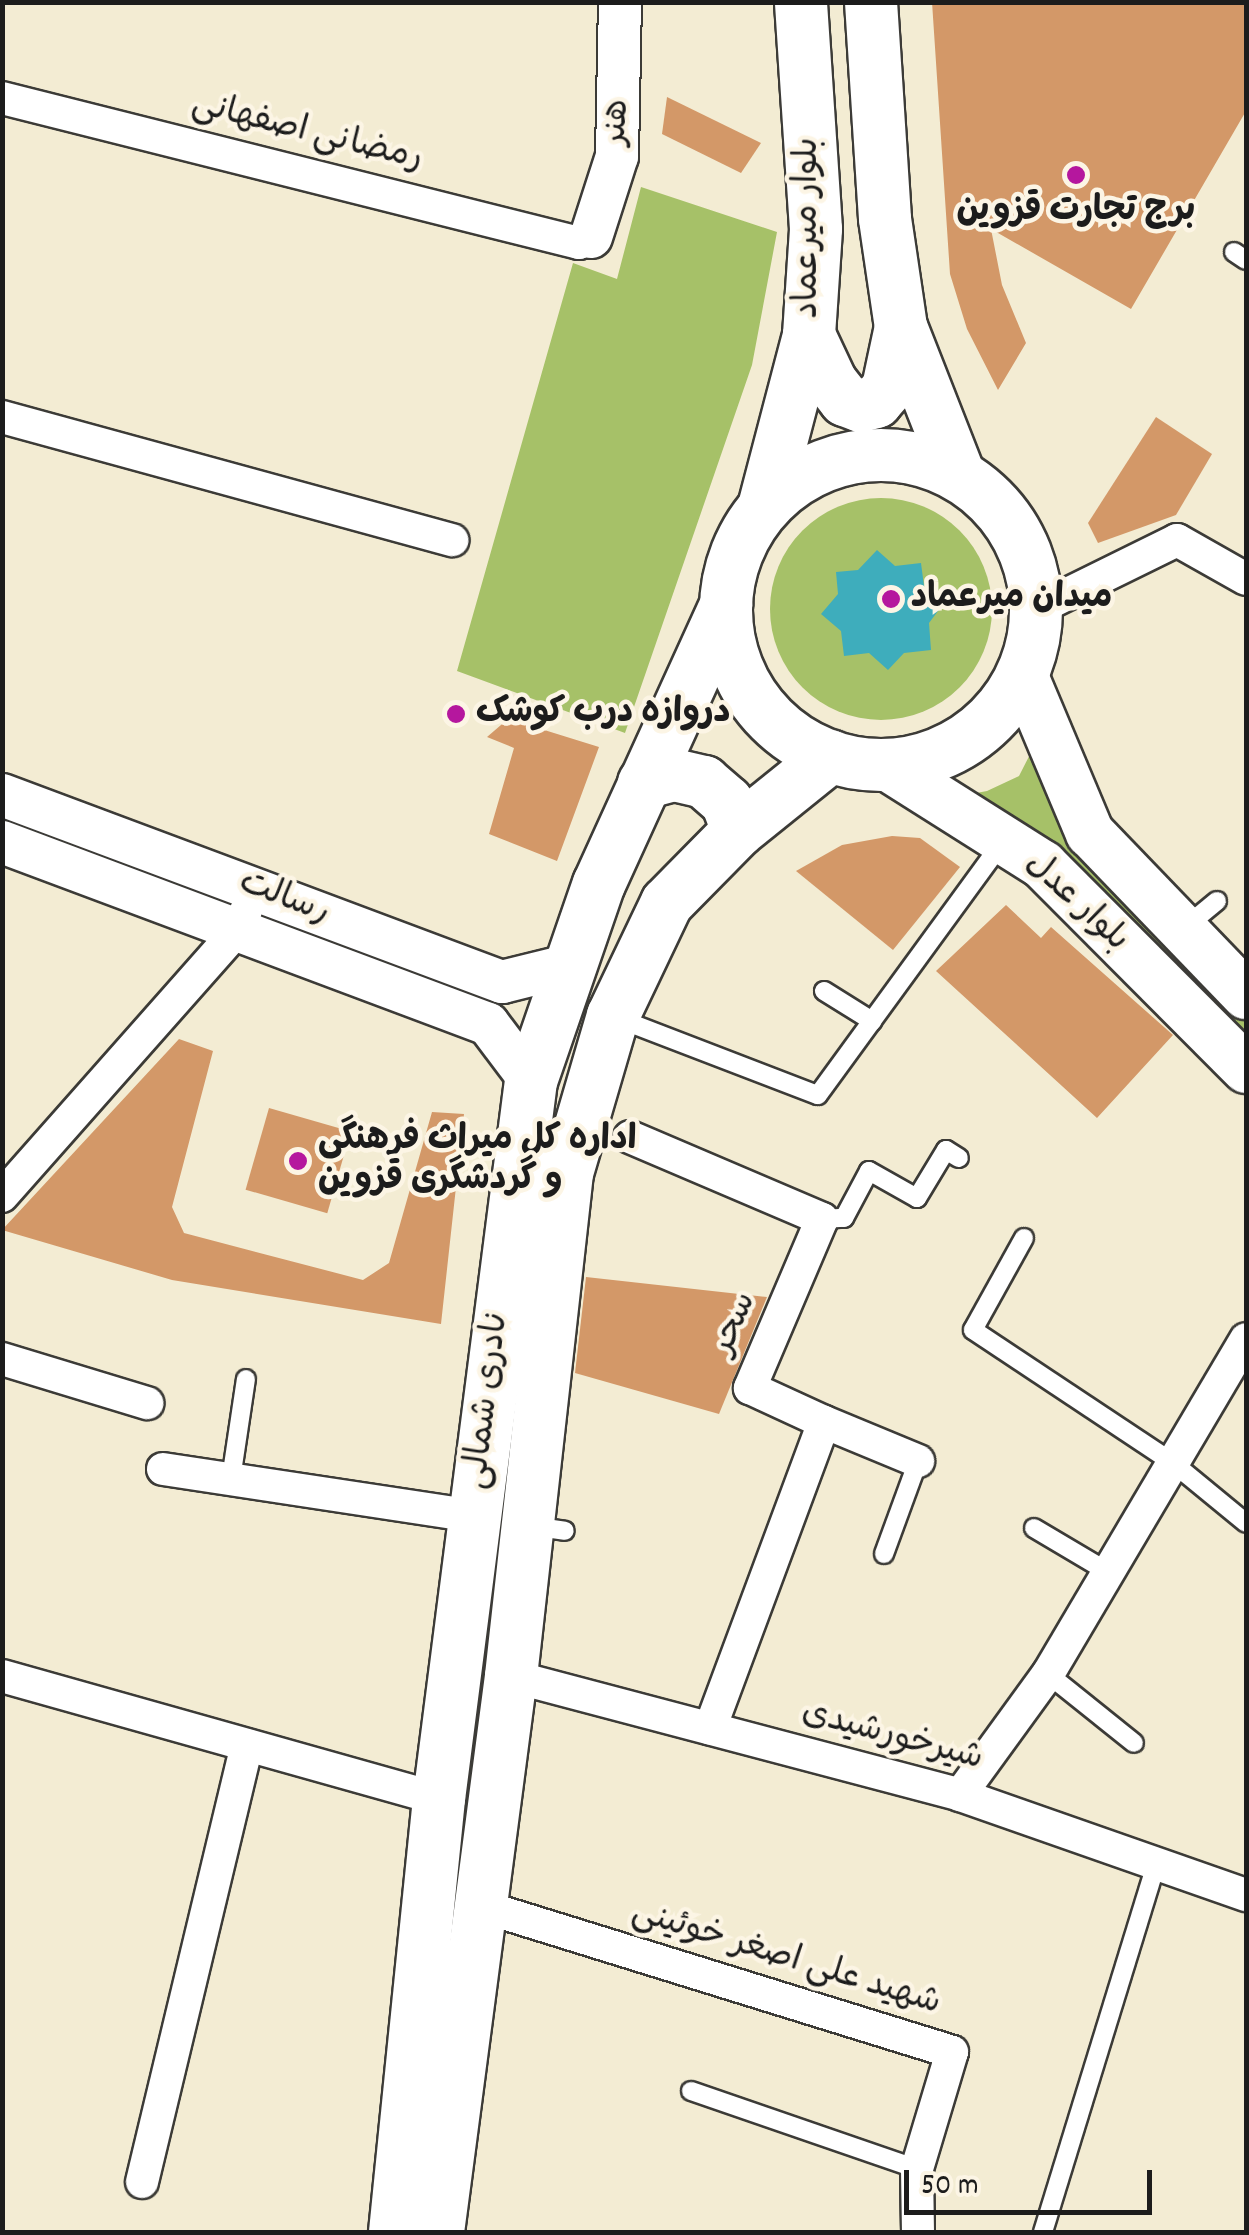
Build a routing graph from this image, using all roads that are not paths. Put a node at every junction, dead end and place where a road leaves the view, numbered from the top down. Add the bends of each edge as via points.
1 (620, 2) edge
2 (801, 2) edge
3 (871, 2) edge
4 (2, 98) edge
5 (591, 237) joint
6 (900, 327) junction
7 (809, 336) junction
8 (2, 417) edge
9 (959, 475) junction
10 (764, 507) junction
11 (453, 540) dead end
12 (1246, 580) edge
13 (726, 605) junction
14 (1037, 609) junction
15 (1024, 674) junction
16 (831, 756) junction
17 (884, 764) junction
18 (644, 783) junction
19 (2, 795) edge
20 (738, 831) junction
21 (1004, 840) junction
22 (2, 842) edge
23 (257, 888) junction
24 (239, 928) junction
25 (566, 966) junction
26 (824, 991) dead end
27 (1246, 995) edge
28 (612, 1016) junction
29 (872, 1020) junction
30 (1246, 1069) edge
31 (531, 1081) junction
32 (630, 1137) dead end
33 (959, 1158) dead end
34 (2, 1196) edge
35 (822, 1219) junction
36 (1024, 1238) dead end
37 (1246, 1339) edge
38 (2, 1358) edge
39 (246, 1379) dead end
40 (148, 1403) dead end
41 (824, 1422) junction
42 (918, 1461) joint
43 (1173, 1464) junction
44 (164, 1469) dead end
45 (231, 1479) junction
46 (474, 1516) junction
47 (1246, 1524) edge
48 (1034, 1528) dead end
49 (884, 1554) dead end
50 (1108, 1572) junction
51 (1048, 1674) junction
52 (2, 1676) edge
53 (511, 1676) junction
54 (710, 1729) junction
55 (1134, 1744) dead end
56 (247, 1745) junction
57 (960, 1795) junction
58 (438, 1799) junction
59 (1156, 1864) junction
60 (1246, 1895) edge
61 (481, 1906) junction
62 (691, 2091) dead end
63 (917, 2169) junction
64 (142, 2182) dead end
65 (395, 2232) edge
66 (438, 2232) edge
67 (918, 2232) edge
68 (1043, 2232) edge

1 - 5 street, هنر via 616,156
2 - 7 main road, بلوار میرعماد via 816,229
3 - 6 main road, بلوار میرعماد via 885,219
4 - 5 street, رمضانی اصفهانی via 579,244
6 - 7 main road via 888,388 861,406 845,400 831,382
6 - 9 main road, بلوار میرعماد
7 - 10 main road, بلوار میرعماد
8 - 11 street
9 - 10 main road via 909,456 856,456 806,474
9 - 14 main road via 1016,531
10 - 13 main road via 736,553
12 - 14 street via 1178,540
13 - 16 main road via 732,654 753,698 788,734
13 - 18 main road, نادری شمالی
14 - 15 main road
15 - 17 main road via 967,740 928,757
15 - 27 main road, بلوار عدل via 1090,833 1200,915
16 - 17 main road
16 - 20 main road, نادری شمالی
17 - 21 main road, بلوار عدل
18 - 20 main road via 674,775 704,782 727,802
18 - 25 main road, نادری شمالی
19 - 23 street, رسالت
20 - 28 main road, نادری شمالی via 667,903
21 - 29 lane
21 - 30 main road, بلوار عدل via 1044,866
22 - 24 street, رسالت
23 - 24 street
23 - 25 street, رسالت via 502,982
24 - 31 street, رسالت via 488,1024
24 - 34 street
25 - 31 main road, نادری شمالی
26 - 29 lane
28 - 29 lane via 818,1094
28 - 53 main road, نادری شمالی via 567,1174 546,1528
31 - 46 main road, نادری شمالی
32 - 35 street
33 - 35 lane via 946,1150 918,1198 870,1171 844,1218
35 - 41 street, سحر via 750,1388
36 - 43 lane via 973,1330
37 - 43 street
38 - 40 street
39 - 45 lane
41 - 42 street
41 - 54 street
42 - 49 lane
43 - 47 lane
43 - 50 street
44 - 45 street
45 - 46 street
46 - 58 main road, نادری شمالی
48 - 50 lane
50 - 51 street
51 - 55 lane
51 - 57 street
52 - 56 street
53 - 54 street, شیرخورشیدی
53 - 61 main road, نادری شمالی
54 - 57 street, شیرخورشیدی
56 - 58 street
56 - 64 street
57 - 59 street, شیرخورشیدی
58 - 65 main road, نادری شمالی
59 - 60 street, شیرخورشیدی
59 - 68 lane
61 - 63 street, شهید علی اصغر خوئینی via 952,2052
61 - 66 main road, نادری شمالی
62 - 63 lane
63 - 67 street

